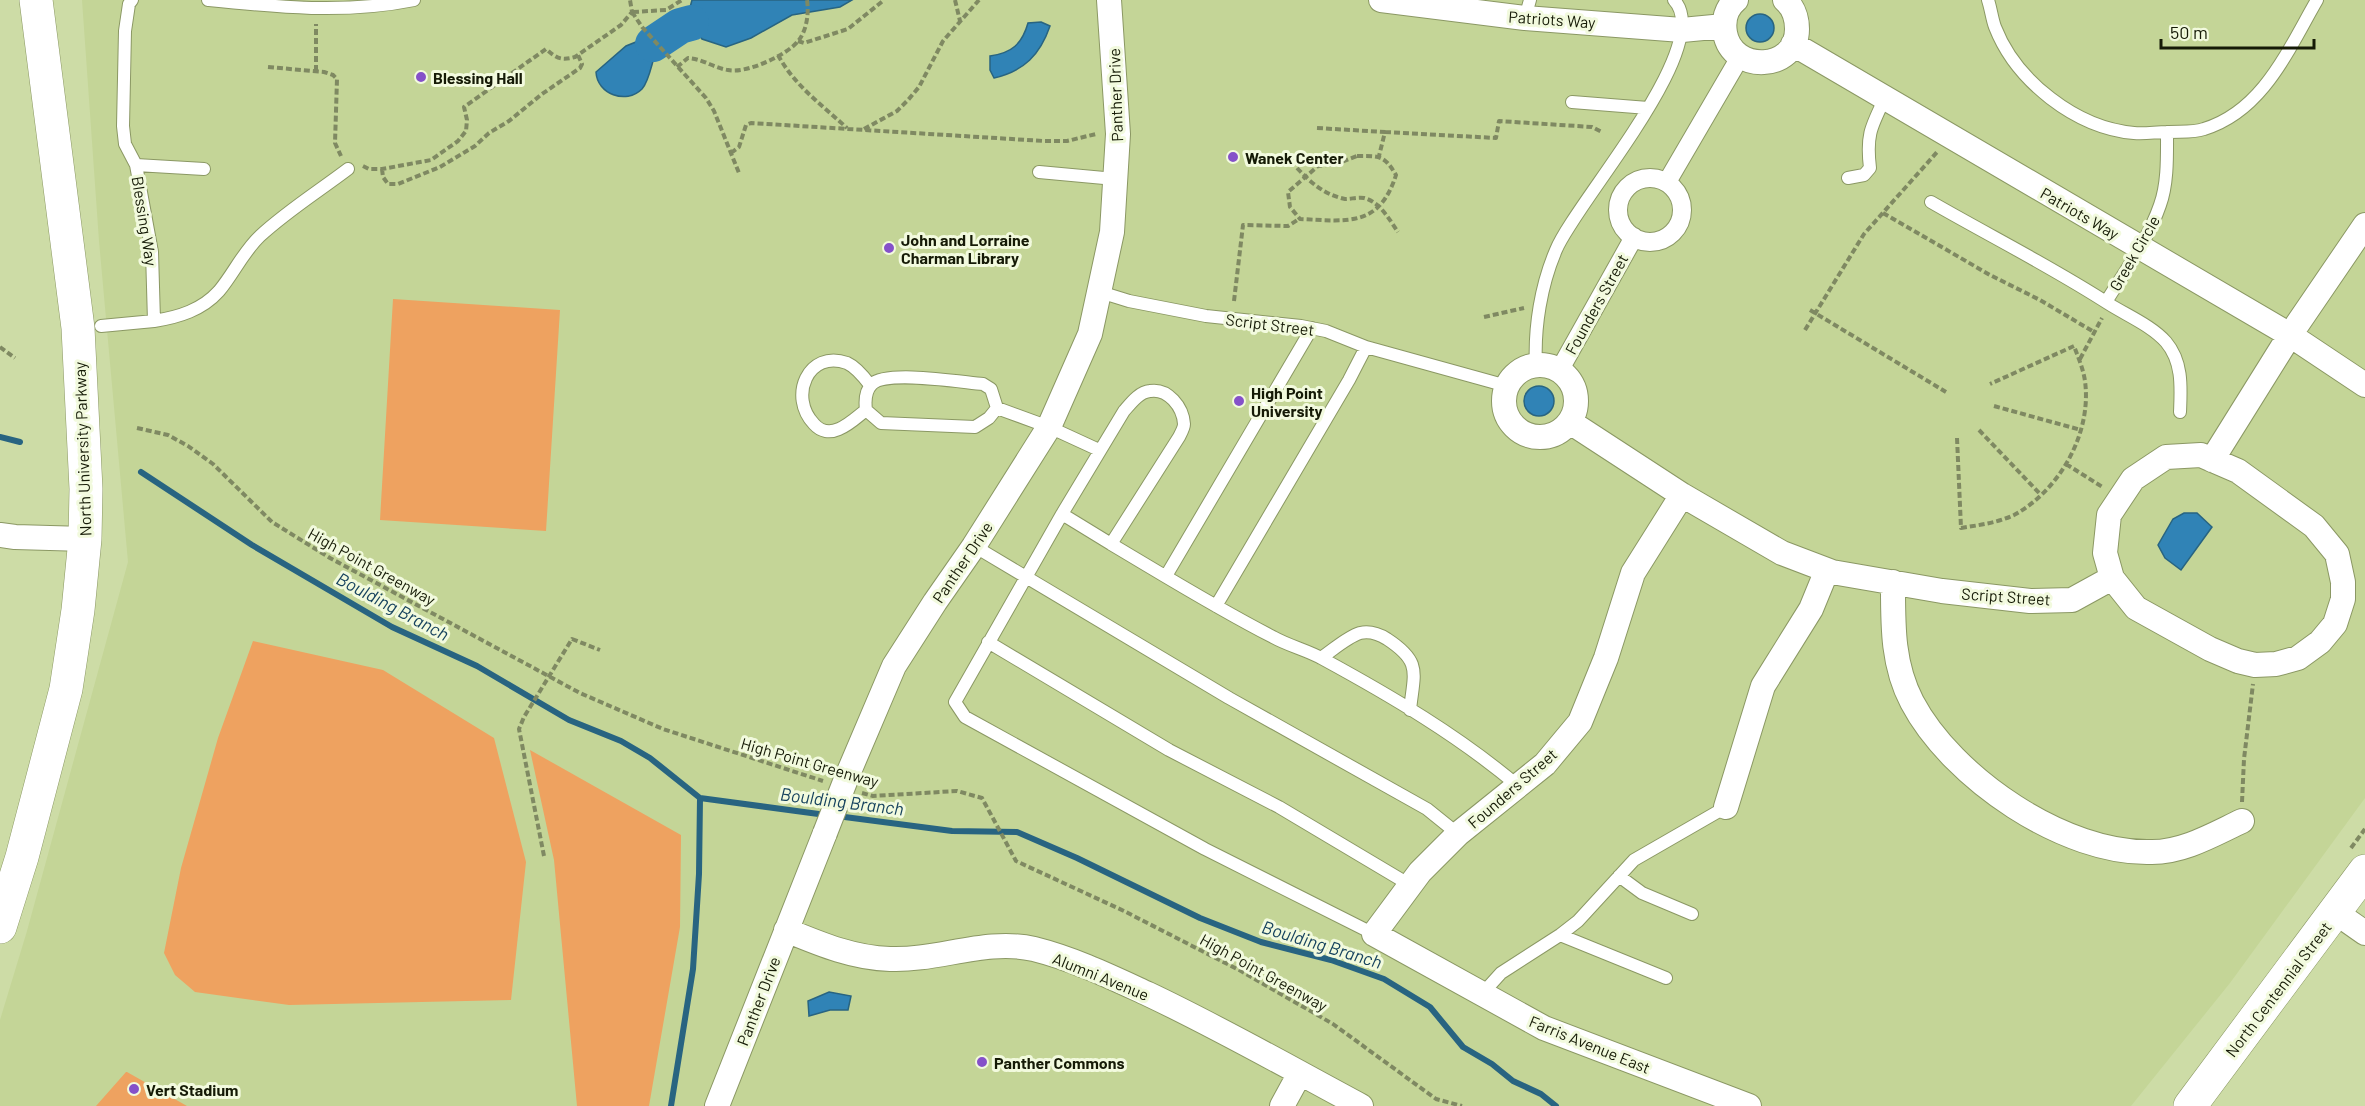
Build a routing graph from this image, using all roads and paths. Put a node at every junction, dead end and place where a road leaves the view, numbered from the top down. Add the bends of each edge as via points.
1 (36, 0) edge
2 (132, 0) edge
3 (208, 0) edge
4 (414, 0) edge
5 (630, 0) edge
6 (682, 0) edge
7 (807, 0) edge
8 (884, 0) edge
9 (955, 0) edge
10 (979, 0) edge
11 (1109, 0) edge
12 (1381, 0) edge
13 (1674, 0) edge
14 (1736, 0) edge
15 (1785, 0) edge
16 (1988, 0) edge
17 (2317, 0) edge
18 (1411, 1) edge
19 (1528, 9) edge
20 (316, 10) junction
21 (632, 12) junction
22 (960, 22) junction
23 (1724, 26) junction
24 (1682, 30) junction
25 (798, 41) junction
26 (1793, 44) junction
27 (578, 55) junction
28 (778, 55) junction
29 (1740, 57) junction
30 (268, 67) dead end
31 (677, 67) junction
32 (316, 71) junction
33 (1885, 98) junction
34 (1572, 102) dead end
35 (1648, 108) junction
36 (848, 128) junction
37 (1317, 128) dead end
38 (864, 129) junction
39 (1385, 132) junction
40 (1602, 132) dead end
41 (2167, 132) junction
42 (1118, 134) junction
43 (1950, 136) junction
44 (335, 143) dead end
45 (730, 153) junction
46 (1379, 156) junction
47 (136, 165) junction
48 (1297, 168) dead end
49 (204, 169) dead end
50 (348, 169) joint
51 (382, 169) junction
52 (1038, 172) dead end
53 (739, 173) dead end
54 (1305, 176) junction
55 (1848, 178) dead end
56 (1115, 179) junction
57 (1667, 182) junction
58 (1931, 202) dead end
59 (1380, 207) junction
60 (1883, 213) junction
61 (1300, 219) junction
62 (2365, 225) edge
63 (1398, 232) dead end
64 (1634, 237) junction
65 (2139, 248) junction
66 (1100, 292) junction
67 (1234, 301) dead end
68 (2107, 303) junction
69 (1524, 308) dead end
70 (1810, 310) dead end
71 (1815, 313) junction
72 (1484, 317) dead end
73 (154, 321) junction
74 (101, 326) dead end
75 (1312, 328) junction
76 (1805, 330) dead end
77 (2094, 332) junction
78 (2290, 335) junction
79 (0, 347) edge
80 (1366, 347) junction
81 (15, 358) dead end
82 (2080, 360) junction
83 (1547, 368) junction
84 (1990, 384) dead end
85 (870, 385) junction
86 (2365, 385) edge
87 (1507, 386) junction
88 (1946, 392) dead end
89 (1994, 406) dead end
90 (997, 408) junction
91 (866, 411) junction
92 (2180, 412) dead end
93 (1570, 422) junction
94 (1049, 427) junction
95 (137, 428) dead end
96 (1979, 430) dead end
97 (2081, 430) junction
98 (1957, 438) dead end
99 (1099, 450) junction
100 (2212, 460) junction
101 (2066, 465) junction
102 (1682, 495) junction
103 (2041, 495) junction
104 (2120, 499) junction
105 (1062, 514) junction
106 (0, 535) edge
107 (85, 538) junction
108 (1111, 544) junction
109 (974, 546) junction
110 (1827, 570) junction
111 (1166, 576) junction
112 (1025, 578) junction
113 (2112, 578) junction
114 (1893, 582) junction
115 (1216, 606) junction
116 (988, 642) junction
117 (600, 650) dead end
118 (1321, 658) junction
119 (2255, 665) junction
120 (550, 676) junction
121 (1410, 710) junction
122 (844, 783) junction
123 (1518, 786) junction
124 (1726, 807) joint
125 (2242, 821) joint
126 (1458, 834) junction
127 (544, 856) dead end
128 (2365, 871) edge
129 (1619, 876) junction
130 (1410, 885) junction
131 (2335, 912) junction
132 (1692, 914) dead end
133 (0, 927) edge
134 (786, 930) junction
135 (2365, 933) edge
136 (1374, 934) junction
137 (1560, 935) junction
138 (1666, 978) dead end
139 (1482, 994) junction
140 (1300, 1073) junction
141 (717, 1106) edge
142 (1282, 1106) edge
143 (1360, 1106) edge
144 (1462, 1106) edge
145 (1749, 1106) edge
146 (2190, 1106) edge

1 - 107 main road, North University Parkway via 78,328
2 - 47 lane, Blessing Way via 125,31 123,126 125,144
3 - 20 lane
4 - 20 lane
5 - 21 path
6 - 21 path via 666,10
7 - 25 path via 808,16
8 - 25 path via 848,29 804,43
9 - 22 path
10 - 22 path
11 - 42 street, Panther Drive
12 - 18 street, Patriots Way
13 - 24 lane via 1679,5
14 - 23 street via 1726,13
15 - 26 street via 1797,22
16 - 41 lane via 1995,27 2009,53 2030,80 2058,103 2105,126 2133,133
17 - 41 lane via 2253,101 2228,121 2201,130
18 - 19 street, Patriots Way
19 - 24 street, Patriots Way
20 - 32 path
21 - 27 path via 621,25
21 - 31 path
22 - 38 path via 943,42 908,100 897,111
23 - 24 street, Patriots Way
23 - 29 street via 1731,49
24 - 35 lane via 1674,60
25 - 28 path
26 - 29 street via 1785,54 1769,62 1751,62
26 - 33 street, Patriots Way
27 - 51 path via 556,59 546,49 464,107 466,131 458,141 431,160
27 - 51 path via 580,68 475,146 440,167 398,184 388,184
28 - 31 path via 745,70 729,71 697,58 688,58
28 - 36 path via 808,94
29 - 57 street
30 - 32 path
31 - 45 path via 706,98
32 - 44 path via 337,79
33 - 43 street, Patriots Way
33 - 55 lane via 1869,131 1870,168 1864,175
34 - 35 lane
35 - 83 lane via 1556,249 1535,340
36 - 38 path
36 - 45 path via 751,123 746,125 739,147
37 - 39 path
38 - 42 path via 1044,141
39 - 40 path via 1496,138 1499,121 1592,127
39 - 46 path
41 - 65 lane, Greek Circle via 2161,205
42 - 56 street, Panther Drive
43 - 60 path
43 - 65 street, Patriots Way
45 - 53 path
46 - 54 path via 1358,156 1318,166
46 - 59 path via 1388,161 1396,175 1390,195
47 - 49 lane
47 - 73 lane, Blessing Way via 152,252
48 - 54 path
50 - 51 path via 360,165
50 - 73 lane via 260,237 219,291 204,304 179,317
52 - 56 lane
54 - 59 path via 1328,194 1364,198
54 - 61 path via 1288,192 1290,207
56 - 66 street, Panther Drive via 1112,232
57 - 64 street, Founders Street via 1682,204 1678,226 1656,241
57 - 64 street, Founders Street via 1645,178 1623,192 1618,214 1625,230
58 - 68 lane
59 - 61 path via 1367,217
59 - 63 path
60 - 71 path via 1864,234
60 - 77 path
61 - 67 path via 1288,226 1243,225
62 - 78 street
64 - 83 street, Founders Street
65 - 68 lane, Greek Circle
65 - 78 street, Patriots Way
66 - 75 lane, Script Street via 1206,316
66 - 94 street, Panther Drive via 1090,334
68 - 77 path
68 - 92 lane via 2166,342 2177,361 2181,379
69 - 72 path
70 - 71 path
71 - 76 path
71 - 88 path
73 - 74 lane
75 - 80 lane, Script Street
75 - 111 lane
77 - 82 path
78 - 86 street, Patriots Way
78 - 100 street
79 - 81 path
80 - 87 lane, Script Street
80 - 115 lane
82 - 84 path via 2074,346
82 - 97 path via 2085,383
83 - 87 street via 1524,369
83 - 93 street via 1568,378 1573,388 1576,400
85 - 90 lane via 882,377 900,376 983,384 991,389
85 - 91 lane
85 - 91 lane via 848,363 828,360 808,374 802,388 807,416 825,432 838,430
87 - 93 street via 1505,410 1518,431 1540,438 1552,436
89 - 97 path
90 - 91 lane via 975,428 881,423
90 - 94 lane
93 - 102 street, Script Street
94 - 99 lane
94 - 109 street, Panther Drive
95 - 120 path, High Point Greenway via 168,435 188,446 213,464 272,522 330,558
96 - 103 path
97 - 101 path
98 - 103 path via 1961,528 2014,515
99 - 105 lane
99 - 108 lane via 1136,398 1149,390 1174,399 1181,412 1182,431
100 - 104 street via 2201,455 2166,456 2133,479
100 - 119 street via 2238,471 2314,526 2337,554 2343,582 2343,600 2335,624 2320,642 2298,658
101 - 103 path
101 - 104 path
102 - 110 street, Script Street via 1782,553
102 - 123 street, Founders Street via 1633,573 1606,658 1580,722 1545,764
104 - 113 street via 2109,515 2105,553
105 - 108 lane
105 - 112 lane
106 - 107 street
107 - 133 main road, North University Parkway via 66,689
108 - 111 lane
109 - 112 lane
109 - 122 street, Panther Drive via 894,666
110 - 114 street, Script Street
110 - 124 street via 1811,609 1763,686
111 - 115 lane
112 - 116 lane
112 - 126 lane via 1427,808
113 - 114 street, Script Street via 2072,600 2030,601
113 - 119 street via 2136,608 2210,649
114 - 125 street via 1896,656 1912,701 1939,742 2002,798 2070,837 2112,850 2154,853 2187,846
115 - 118 lane
116 - 130 lane via 1159,744 1279,807
116 - 136 lane via 955,702 965,717 1205,849
117 - 120 path via 572,639
118 - 121 lane
118 - 121 lane via 1359,633 1383,636 1405,650 1412,660
119 - 125 path via 2244,759
120 - 122 path, High Point Greenway via 663,729 748,758
120 - 127 path via 519,729
121 - 123 lane via 1472,749
122 - 134 street, Panther Drive, bridge
122 - 144 path, High Point Greenway via 873,796 957,791 982,798 1016,861 1241,971 1333,1024 1436,1099
123 - 126 street, Founders Street
124 - 129 lane via 1634,860
126 - 130 street, Founders Street
128 - 131 main road, North Centennial Street
129 - 132 lane via 1642,892
129 - 137 lane
130 - 136 street, Founders Street
131 - 135 street
131 - 146 main road, North Centennial Street
134 - 140 street, Alumni Avenue via 856,955 890,959 996,947 1032,949 1118,980
134 - 141 street, Panther Drive
136 - 139 street, Farris Avenue East
137 - 138 lane
137 - 139 lane via 1501,973
139 - 145 street, Farris Avenue East via 1544,1028
140 - 142 street
140 - 143 street, Alumni Avenue

